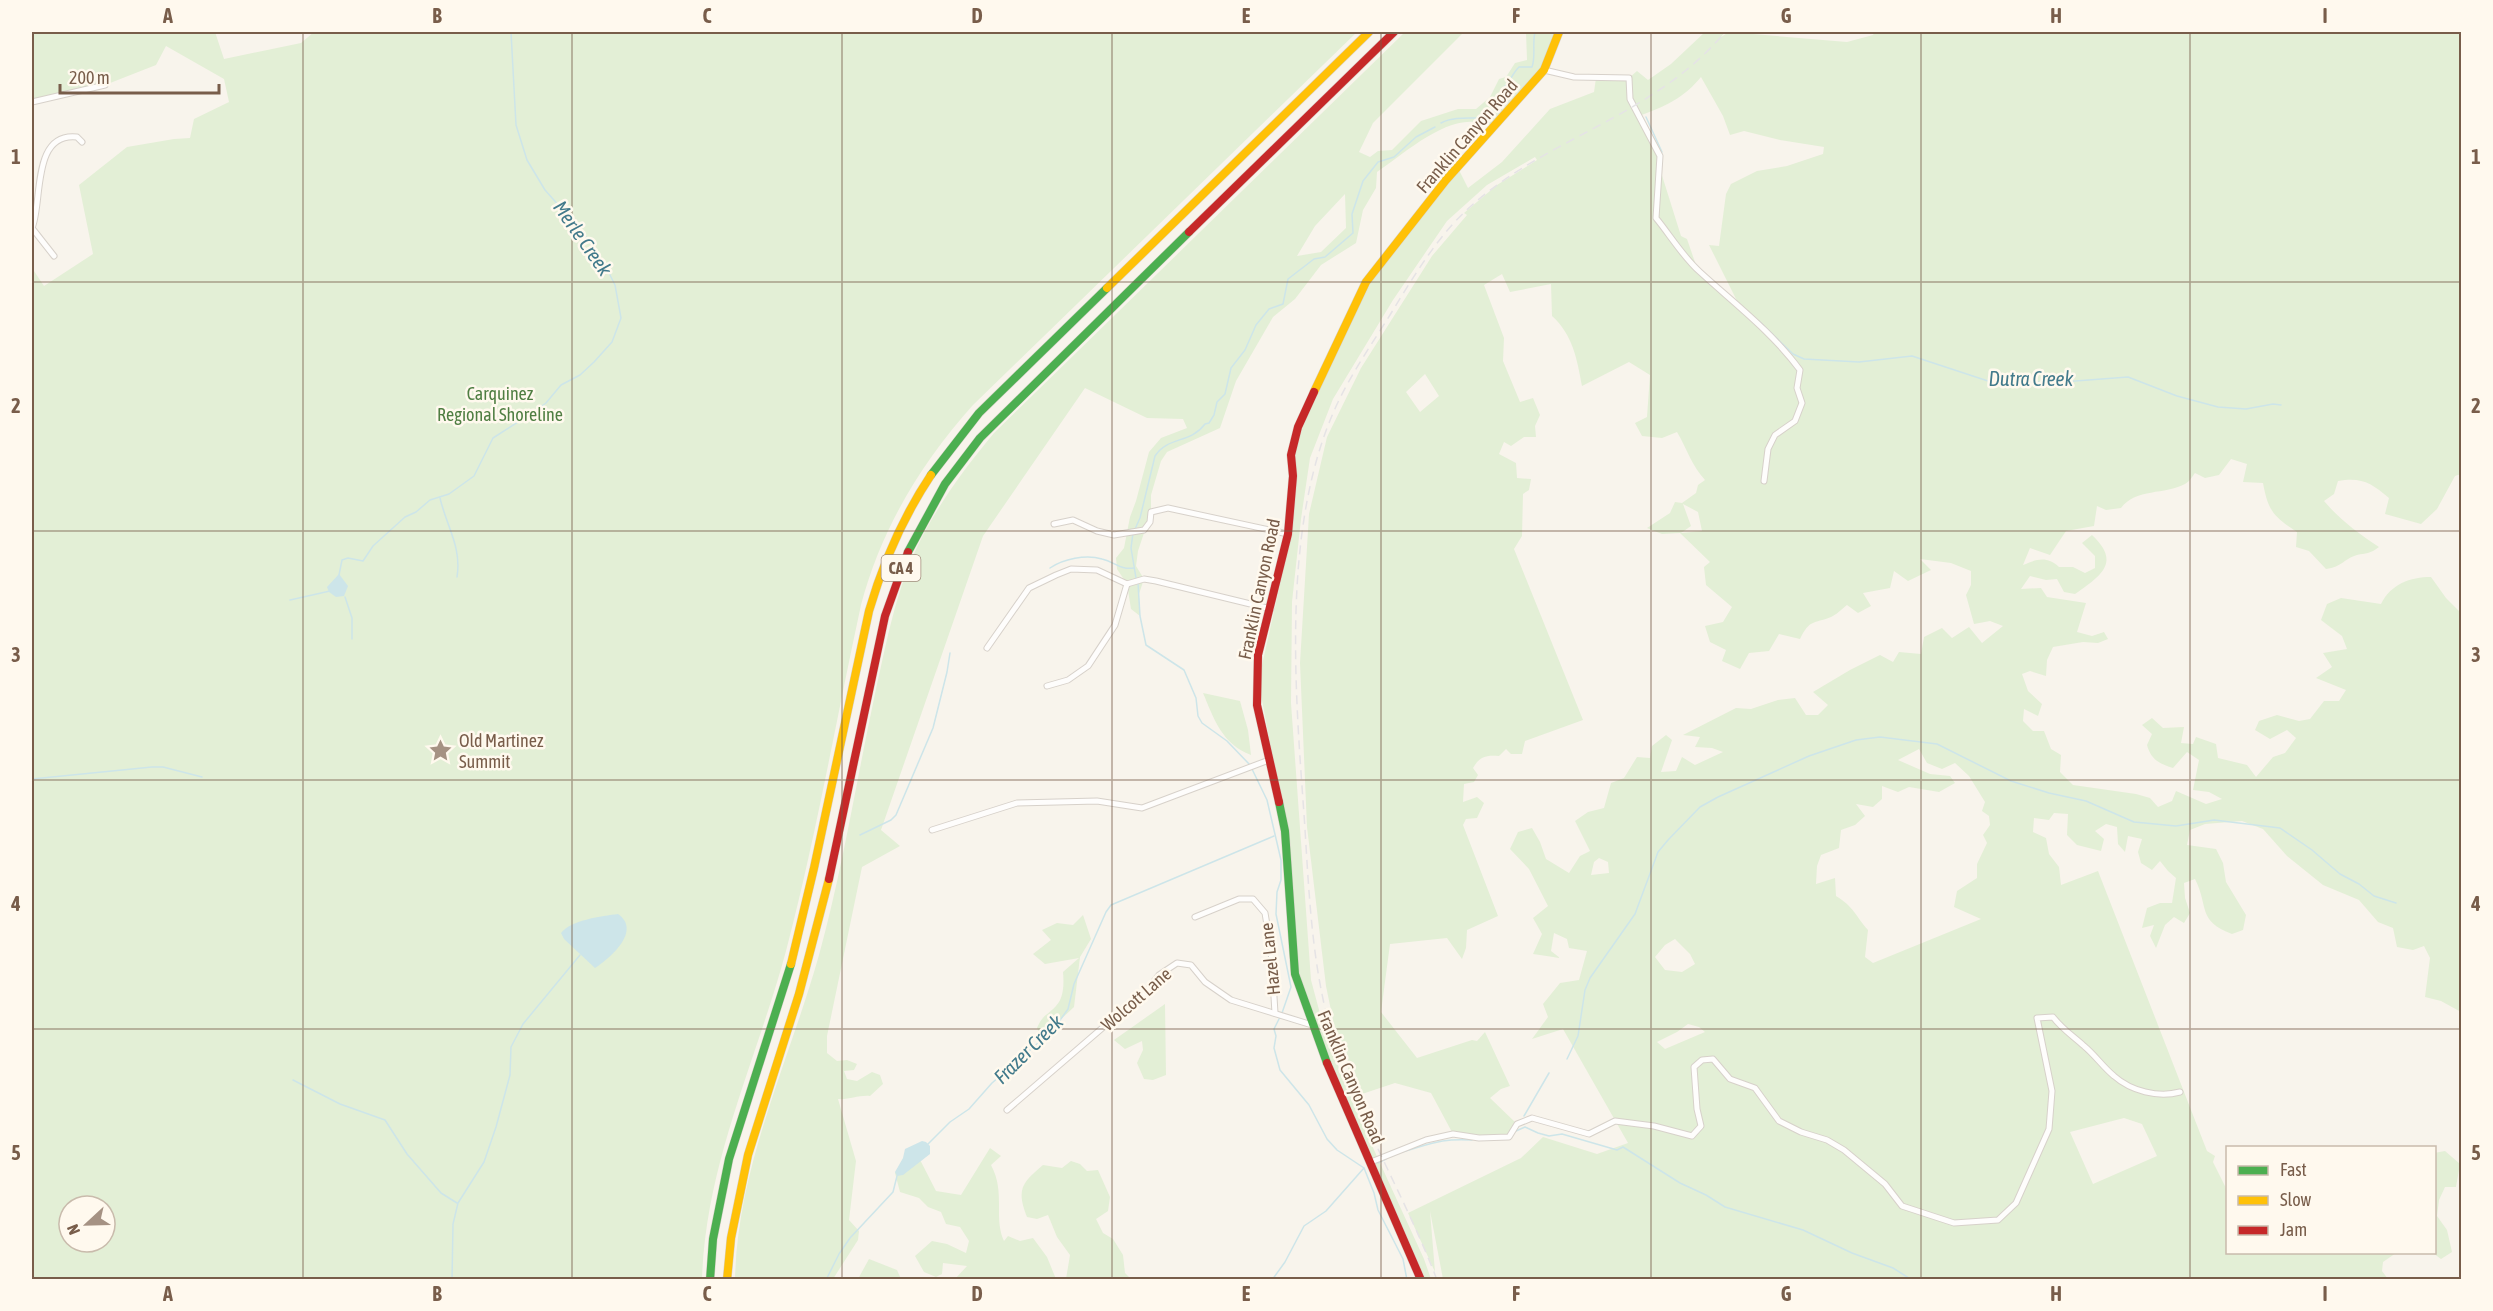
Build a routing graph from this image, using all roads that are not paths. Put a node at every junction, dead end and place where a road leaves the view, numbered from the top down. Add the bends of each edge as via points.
1 (1369, 32) edge
2 (1394, 32) edge
3 (1559, 32) edge
4 (1544, 70) junction
5 (105, 85) dead end
6 (32, 102) edge
7 (82, 142) dead end
8 (32, 228) edge
9 (54, 256) dead end
10 (1764, 481) dead end
11 (1054, 524) dead end
12 (1288, 534) junction
13 (1127, 584) junction
14 (1271, 609) junction
15 (987, 648) dead end
16 (1047, 686) dead end
17 (1269, 760) junction
18 (932, 830) dead end
19 (1195, 917) dead end
20 (1275, 1013) junction
21 (1312, 1025) junction
22 (2180, 1092) dead end
23 (1007, 1110) dead end
24 (1371, 1162) junction
25 (710, 1280) edge
26 (728, 1280) edge
27 (1421, 1280) edge

1 - 25 main road, CA 4 via 979,413 940,461 908,513 885,563 868,616 797,940 724,1174
2 - 26 main road, CA 4 via 991,424 956,467 924,519 900,569 885,616 814,942 740,1182 730,1237
3 - 4 main road, Franklin Canyon Road
4 - 10 street via 1574,77 1629,78 1630,99 1660,156 1656,218 1698,271 1786,350 1800,370 1797,388 1802,404 1795,421 1775,435 1768,449
4 - 12 main road, Franklin Canyon Road via 1446,180 1366,282 1298,428 1291,455
5 - 6 street
7 - 8 street via 69,136 47,153
8 - 9 street
11 - 12 street via 1073,520 1114,535 1144,530 1151,512 1168,508
12 - 14 main road, Franklin Canyon Road
13 - 14 street via 1143,579
13 - 15 street via 1097,570 1071,569 1056,575 1029,588
13 - 16 street via 1115,625 1088,666 1068,680
14 - 17 main road, Franklin Canyon Road via 1258,655 1257,705
17 - 18 street via 1142,808 1097,801 1017,803
17 - 21 main road, Franklin Canyon Road via 1285,831 1295,974
19 - 20 street, Hazel Lane via 1239,899 1253,899 1265,913
20 - 21 street, Wolcott Lane
20 - 23 street, Wolcott Lane via 1231,1000 1205,982 1191,965 1177,963 1159,975 1138,1002 1115,1017
21 - 24 main road, Franklin Canyon Road
22 - 24 street via 2149,1093 2124,1084 2053,1017 2037,1018 2052,1091 2049,1129 2016,1203 1998,1220 1954,1223 1902,1206 1885,1184 1844,1150 1779,1121 1755,1088 1730,1078 1713,1059 1702,1060 1694,1067 1701,1126 1692,1136 1615,1121 1588,1134 1532,1118 1517,1124 1509,1137 1453,1134 1426,1140
24 - 27 main road, Franklin Canyon Road

